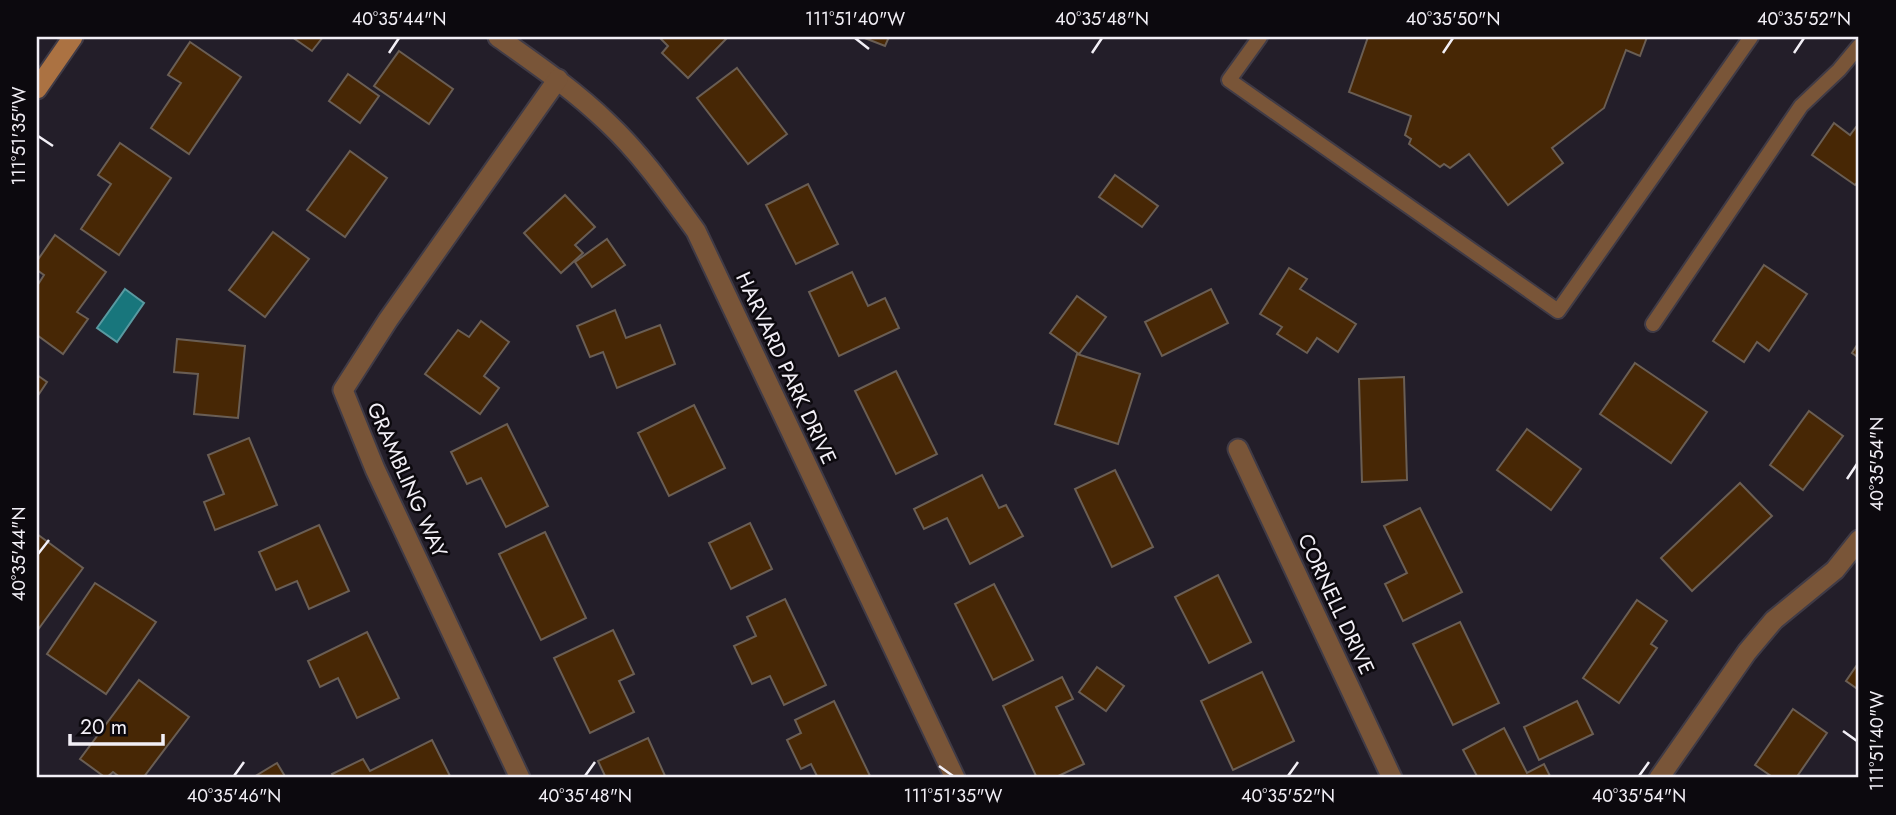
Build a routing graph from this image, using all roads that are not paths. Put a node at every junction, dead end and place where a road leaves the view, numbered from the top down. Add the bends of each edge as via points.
1 (73, 37) edge
2 (498, 37) edge
3 (1259, 37) edge
4 (1751, 37) edge
5 (1859, 46) edge
6 (558, 79) junction
7 (37, 89) edge
8 (1653, 324) dead end
9 (1238, 449) dead end
10 (1859, 540) edge
11 (520, 778) edge
12 (955, 778) edge
13 (1392, 778) edge
14 (1659, 778) edge

1 - 7 main road
2 - 6 street, HARVARD PARK DRIVE
3 - 4 lane via 1229,80 1558,311
5 - 8 lane via 1801,106
6 - 11 street, GRAMBLING WAY via 342,390
6 - 12 street, HARVARD PARK DRIVE via 655,174 696,231
9 - 13 street, CORNELL DRIVE
10 - 14 street via 1836,569 1774,620 1747,652

